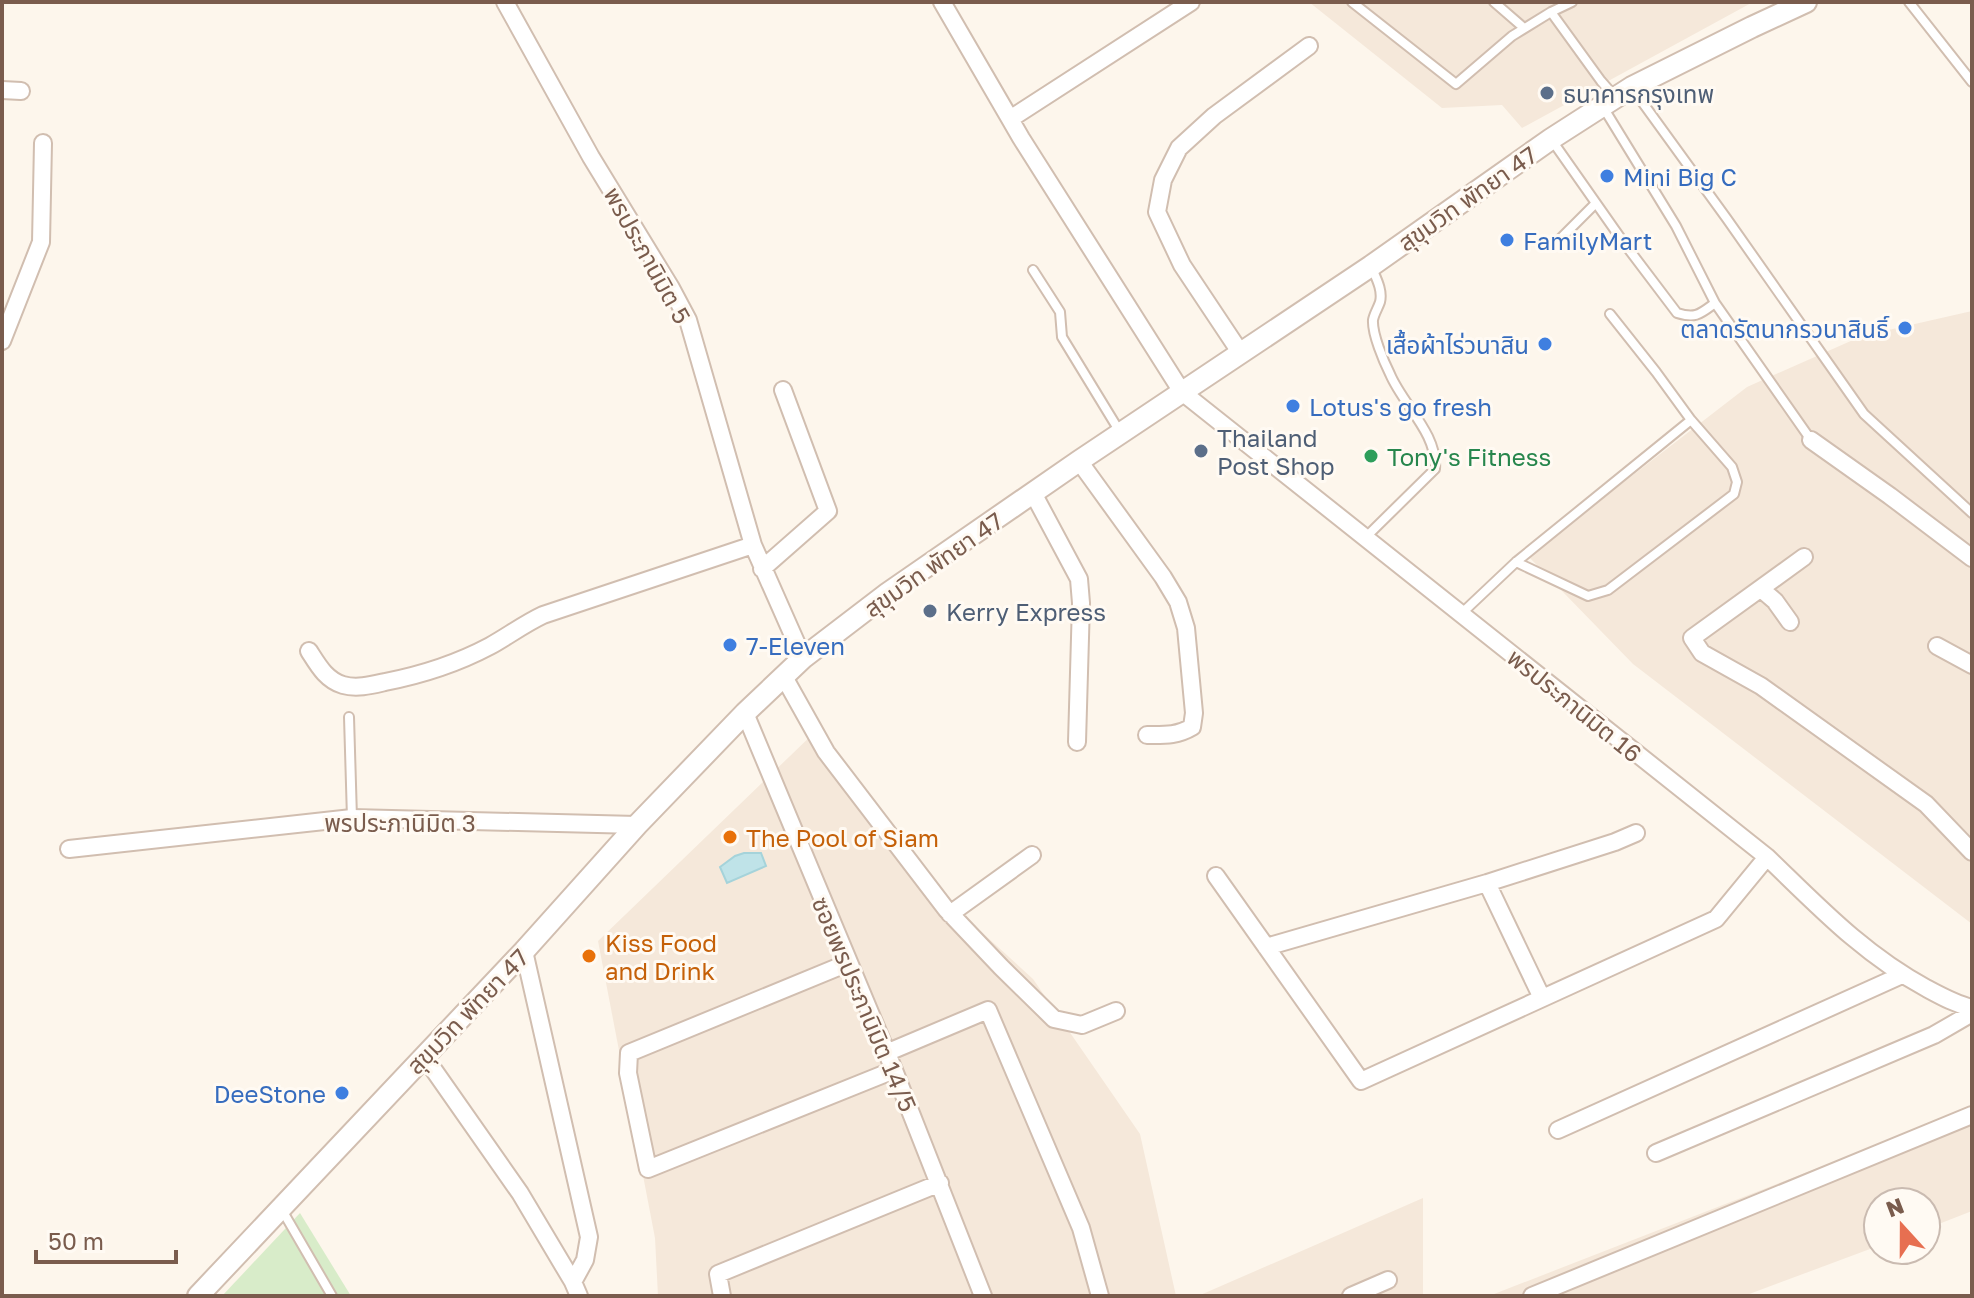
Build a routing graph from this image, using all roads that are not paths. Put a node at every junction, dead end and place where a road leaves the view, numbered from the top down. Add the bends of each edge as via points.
1 (505, 2) edge
2 (942, 2) edge
3 (1191, 2) edge
4 (1352, 2) edge
5 (1494, 2) edge
6 (1572, 2) edge
7 (1806, 2) edge
8 (1909, 2) edge
9 (1551, 12) junction
10 (1524, 28) junction
11 (1309, 46) dead end
12 (1972, 82) edge
13 (2, 90) edge
14 (21, 91) dead end
15 (1617, 97) junction
16 (1010, 119) junction
17 (1551, 139) junction
18 (43, 143) dead end
19 (1596, 203) junction
20 (1560, 239) dead end
21 (1371, 266) junction
22 (1033, 270) dead end
23 (10, 297) edge
24 (1715, 303) junction
25 (1610, 314) dead end
26 (2, 341) edge
27 (1240, 352) junction
28 (783, 390) dead end
29 (1182, 392) junction
30 (1691, 420) junction
31 (1120, 432) junction
32 (1811, 440) joint
33 (1079, 461) junction
34 (1033, 493) junction
35 (1972, 513) edge
36 (1365, 538) junction
37 (753, 545) junction
38 (1804, 557) dead end
39 (1972, 558) edge
40 (1516, 562) junction
41 (762, 569) junction
42 (1761, 589) junction
43 (1461, 614) junction
44 (1790, 622) dead end
45 (1937, 646) dead end
46 (309, 651) dead end
47 (803, 658) junction
48 (1972, 665) edge
49 (784, 677) junction
50 (745, 713) junction
51 (349, 717) dead end
52 (1147, 735) dead end
53 (1077, 742) dead end
54 (352, 818) junction
55 (637, 825) junction
56 (1636, 833) dead end
57 (69, 849) dead end
58 (1972, 852) edge
59 (1032, 855) dead end
60 (1767, 857) junction
61 (1216, 876) dead end
62 (1487, 883) junction
63 (950, 914) junction
64 (1266, 947) junction
65 (524, 951) junction
66 (848, 963) junction
67 (1902, 975) junction
68 (1542, 998) junction
69 (1972, 1010) edge
70 (1116, 1011) dead end
71 (886, 1053) junction
72 (424, 1056) junction
73 (894, 1070) junction
74 (1972, 1115) edge
75 (1558, 1130) dead end
76 (1656, 1153) dead end
77 (940, 1183) junction
78 (281, 1208) junction
79 (1388, 1280) dead end
80 (576, 1289) edge
81 (198, 1296) edge
82 (332, 1296) edge
83 (722, 1296) edge
84 (983, 1296) edge
85 (1100, 1296) edge
86 (1351, 1296) edge
87 (1532, 1296) edge

1 - 37 street, พรประภานิมิต 5 via 688,320
2 - 16 street, พรประภานิมิต 16
3 - 16 street
4 - 10 lane via 1456,84
5 - 10 lane
6 - 9 lane
7 - 15 street, สุขุมวิท พัทยา 47
8 - 12 lane
9 - 10 lane
9 - 15 lane
11 - 27 street via 1179,148 1163,180 1157,212 1182,265
13 - 14 street
15 - 17 street, สุขุมวิท พัทยา 47
15 - 24 lane
15 - 35 lane via 1727,219 1864,414
16 - 29 street, พรประภานิมิต 16
17 - 19 lane
17 - 21 street, สุขุมวิท พัทยา 47
18 - 23 street via 41,242
19 - 20 lane
19 - 24 lane via 1677,313 1699,315
21 - 27 street, สุขุมวิท พัทยา 47
21 - 36 lane via 1380,287 1373,320 1380,349 1436,460 1435,469
22 - 31 lane via 1060,312 1062,337
23 - 26 street
24 - 32 lane
25 - 30 lane
27 - 29 street, สุขุมวิท พัทยา 47
28 - 41 street via 828,511
29 - 31 street, สุขุมวิท พัทยา 47
29 - 36 street, พรประภานิมิต 16
30 - 40 lane
30 - 40 lane via 1732,467 1734,494 1608,590 1588,596
31 - 33 street, สุขุมวิท พัทยา 47
32 - 39 street
33 - 34 street, สุขุมวิท พัทยา 47
33 - 52 street via 1163,577 1186,628 1192,727 1171,735
34 - 47 street, สุขุมวิท พัทยา 47
34 - 53 street via 1079,579
36 - 43 street, พรประภานิมิต 16
37 - 41 street, พรประภานิมิต 5
37 - 46 street via 543,615 457,662 400,679 342,685 323,673
38 - 42 street
40 - 43 lane
41 - 47 street, พรประภานิมิต 5
42 - 44 street
42 - 58 street via 1692,638 1702,653 1761,686 1926,804
43 - 60 street, พรประภานิมิต 16
45 - 48 street
47 - 49 street, สุขุมวิท พัทยา 47
49 - 50 street, สุขุมวิท พัทยา 47
49 - 63 street via 826,752
50 - 55 street, สุขุมวิท พัทยา 47
50 - 66 street, ซอยพรประภานิมิต 14/5
51 - 54 lane
54 - 55 street, พรประภานิมิต 3
54 - 57 street, พรประภานิมิต 3
55 - 65 street, สุขุมวิท พัทยา 47
56 - 62 street
59 - 63 street
60 - 67 street, พรประภานิมิต 16 via 1853,939
60 - 68 street via 1716,919
61 - 64 street
62 - 64 street
62 - 68 street
63 - 70 street via 1054,1019 1082,1025
64 - 68 street via 1361,1081
65 - 72 street, สุขุมวิท พัทยา 47
65 - 80 street via 589,1237
66 - 71 street, ซอยพรประภานิมิต 14/5
66 - 73 street via 629,1053 628,1073 648,1169
67 - 69 street, พรประภานิมิต 16
67 - 75 street
69 - 76 street via 1934,1035
71 - 73 street, ซอยพรประภานิมิต 14/5
71 - 85 street via 988,1010 1081,1228
72 - 78 street, สุขุมวิท พัทยา 47
72 - 80 street via 520,1193
73 - 77 street, ซอยพรประภานิมิต 14/5
74 - 87 street
77 - 83 street via 718,1274
77 - 84 street, ซอยพรประภานิมิต 14/5
78 - 81 street, สุขุมวิท พัทยา 47
78 - 82 lane
79 - 86 street

